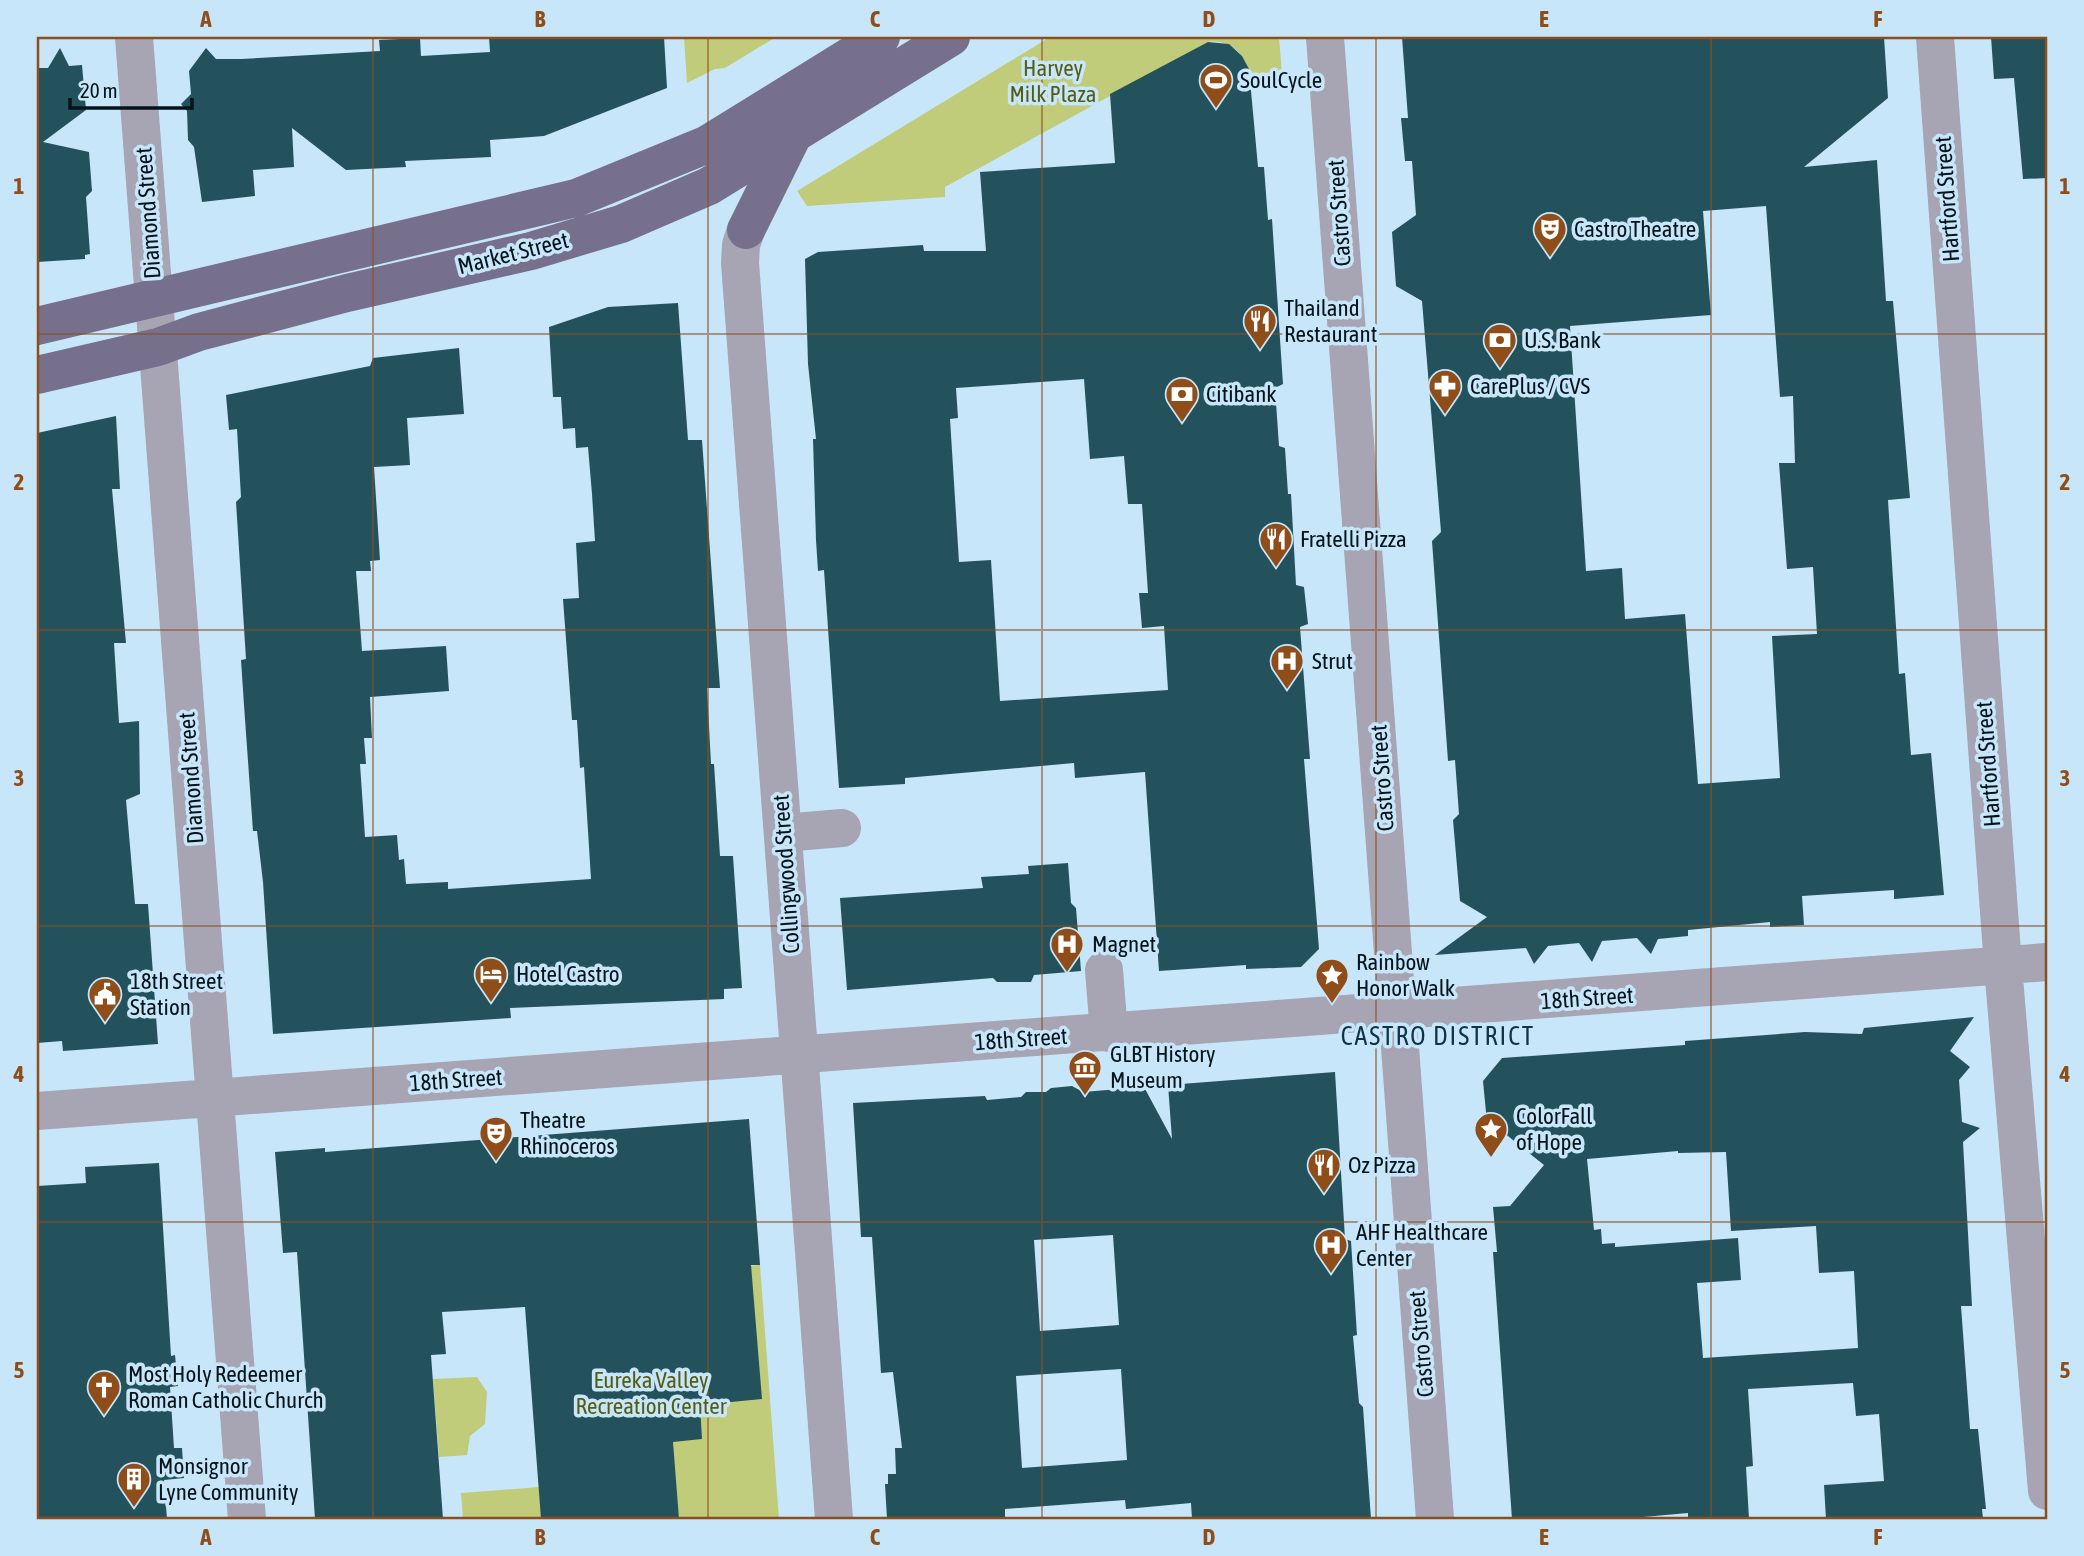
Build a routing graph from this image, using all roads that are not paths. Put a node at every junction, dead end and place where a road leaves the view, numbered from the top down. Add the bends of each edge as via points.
1 (134, 37) edge
2 (881, 37) edge
3 (951, 37) edge
4 (1325, 37) edge
5 (1935, 37) edge
6 (792, 137) junction
7 (746, 230) joint
8 (154, 301) junction
9 (37, 326) edge
10 (158, 347) junction
11 (37, 374) edge
12 (842, 828) dead end
13 (783, 832) junction
14 (2047, 962) edge
15 (2003, 966) junction
16 (1104, 970) dead end
17 (1400, 1012) junction
18 (1109, 1033) junction
19 (799, 1054) junction
20 (215, 1097) junction
21 (37, 1111) edge
22 (2047, 1491) edge
23 (247, 1519) edge
24 (834, 1519) edge
25 (1435, 1519) edge

1 - 8 street, Diamond Street
2 - 8 main road, Market Street via 708,144 609,187 532,211
3 - 6 main road, Market Street
4 - 17 street, Castro Street
5 - 15 street, Hartford Street
6 - 7 main road
6 - 10 main road, Market Street via 709,186 587,235 302,304
7 - 13 street, Collingwood Street via 740,262
8 - 9 main road, Market Street
8 - 10 street, Diamond Street
10 - 11 main road, Market Street
10 - 20 street, Diamond Street
12 - 13 street
13 - 19 street, Collingwood Street
14 - 15 street, 18th Street
15 - 17 street, 18th Street
15 - 22 street, Hartford Street
16 - 18 street
17 - 18 street, 18th Street
17 - 25 street, Castro Street
18 - 19 street, 18th Street
19 - 20 street, 18th Street
19 - 24 street, Collingwood Street
20 - 21 street, 18th Street
20 - 23 street, Diamond Street

